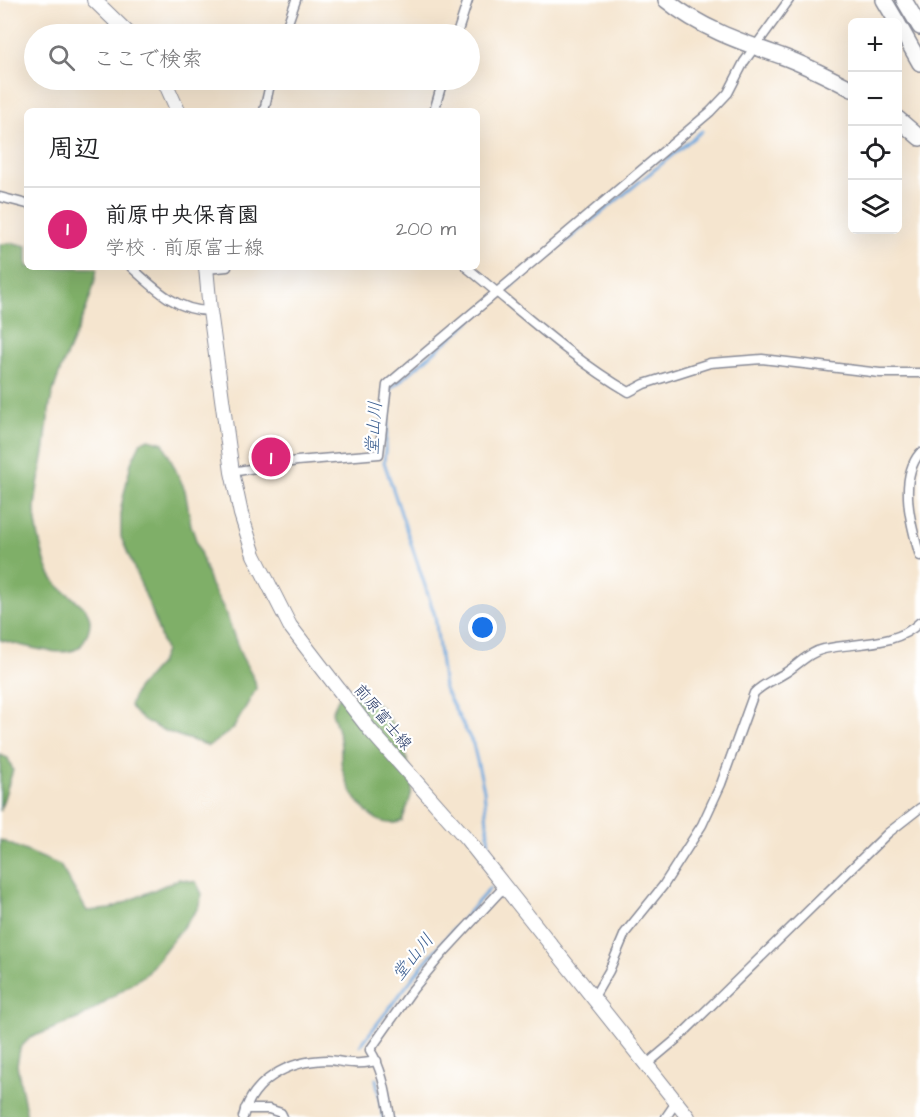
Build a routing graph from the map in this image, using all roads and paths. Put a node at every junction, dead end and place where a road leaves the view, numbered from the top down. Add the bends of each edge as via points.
1 (94, 0) edge
2 (296, 0) edge
3 (468, 0) edge
4 (666, 0) edge
5 (789, 0) edge
6 (884, 0) edge
7 (904, 0) edge
8 (894, 18) edge
9 (119, 24) edge
10 (288, 24) edge
11 (460, 24) edge
12 (920, 27) edge
13 (902, 32) edge
14 (754, 48) junction
15 (920, 63) edge
16 (848, 87) edge
17 (169, 90) edge
18 (269, 90) edge
19 (440, 90) edge
20 (177, 108) edge
21 (265, 108) edge
22 (435, 108) edge
23 (902, 122) edge
24 (920, 138) edge
25 (0, 196) edge
26 (24, 203) edge
27 (135, 270) edge
28 (206, 270) edge
29 (470, 270) edge
30 (496, 291) junction
31 (210, 311) junction
32 (920, 373) edge
33 (920, 453) edge
34 (232, 472) junction
35 (920, 556) edge
36 (920, 622) edge
37 (920, 808) edge
38 (505, 886) junction
39 (594, 997) junction
40 (377, 1061) junction
41 (647, 1064) junction
42 (677, 1101) junction
43 (244, 1113) edge
44 (283, 1117) edge
45 (390, 1117) edge
46 (666, 1117) edge
47 (688, 1117) edge

1 - 9 main road
2 - 10 street
3 - 11 street
4 - 14 highway via 708,28
5 - 14 street
6 - 8 highway
7 - 12 highway
13 - 15 highway
14 - 16 highway
14 - 30 street via 728,93 710,112
17 - 20 main road
18 - 21 street
19 - 22 street
23 - 24 highway
25 - 26 street
27 - 31 street via 178,306
28 - 31 main road, 前原富士線
29 - 30 street
30 - 32 street via 557,342 629,392 710,363 762,359 880,373
30 - 34 street via 387,385 379,454 297,461
31 - 34 main road, 前原富士線
33 - 35 street via 912,466 908,487
34 - 38 main road, 前原富士線 via 254,555 290,626 370,730
36 - 39 street via 900,636 822,649 754,693 702,825 663,886 624,933
37 - 41 street via 888,833
38 - 39 main road, 前原富士線
38 - 40 street via 413,988 370,1050
39 - 41 main road, 前原富士線
40 - 43 street via 305,1061 282,1069 261,1084
40 - 45 street
41 - 42 main road, 前原富士線
42 - 46 street
42 - 47 main road, 前原富士線
43 - 44 street via 269,1109

